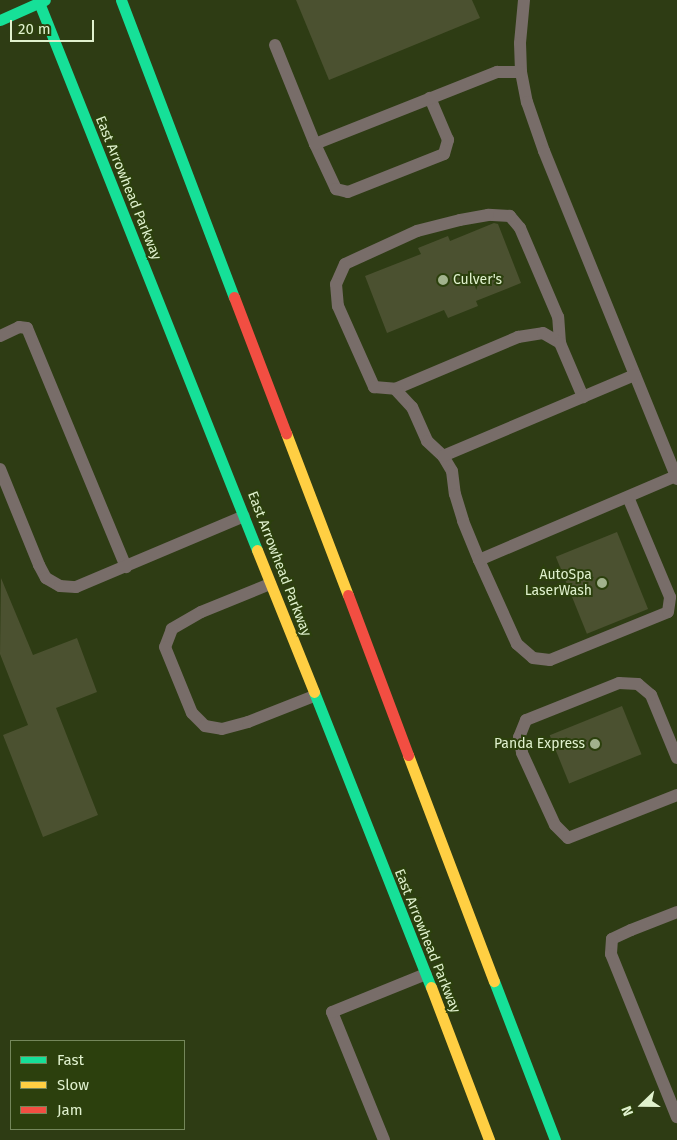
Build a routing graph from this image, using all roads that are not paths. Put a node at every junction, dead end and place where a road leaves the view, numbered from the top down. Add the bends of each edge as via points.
1 (121, 0) edge
2 (524, 0) edge
3 (41, 1) edge
4 (0, 20) edge
5 (275, 45) dead end
6 (522, 72) junction
7 (430, 98) junction
8 (315, 144) junction
9 (0, 336) edge
10 (560, 343) junction
11 (635, 375) junction
12 (395, 390) junction
13 (583, 397) junction
14 (443, 456) junction
15 (0, 469) edge
16 (676, 478) edge
17 (628, 497) junction
18 (244, 516) junction
19 (479, 560) junction
20 (126, 567) junction
21 (270, 584) junction
22 (314, 696) junction
23 (677, 758) edge
24 (677, 796) edge
25 (677, 912) edge
26 (426, 974) junction
27 (677, 1117) edge
28 (384, 1140) edge
29 (488, 1140) edge
30 (554, 1140) edge

1 - 30 main road
2 - 6 lane via 520,43
3 - 4 main road
3 - 18 main road, East Arrowhead Parkway
5 - 8 lane
6 - 7 lane via 497,72
6 - 11 lane via 527,102 544,151
7 - 8 lane
7 - 8 lane via 448,140 444,154 348,192 336,189
9 - 20 lane via 27,328
10 - 12 lane via 543,333 518,337
10 - 12 lane via 558,317 520,228 510,216 488,215 417,231 344,264 336,284 338,306 374,388
10 - 13 lane
11 - 13 lane
11 - 16 lane
12 - 14 lane via 412,407 427,442
13 - 14 lane
14 - 19 lane via 452,471 463,521
15 - 20 lane via 46,578 60,586 76,587
16 - 17 lane
17 - 19 lane
17 - 19 lane via 670,597 668,612 550,660 533,658 517,644
18 - 20 lane
18 - 21 main road, East Arrowhead Parkway
21 - 22 main road, East Arrowhead Parkway
21 - 22 lane via 201,612 172,629 165,647 192,713 204,726 222,729 248,722
22 - 26 main road, East Arrowhead Parkway
23 - 24 lane via 651,695 638,684 620,683 526,720 519,737 522,753 555,825 568,838
25 - 27 lane via 612,939 611,954
26 - 28 lane via 332,1012
26 - 29 main road, East Arrowhead Parkway

